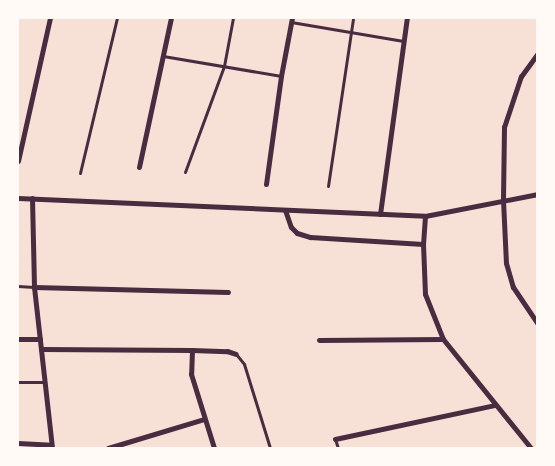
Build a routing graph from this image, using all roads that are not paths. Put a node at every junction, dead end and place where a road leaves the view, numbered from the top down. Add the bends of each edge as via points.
1 (50, 18) edge
2 (117, 18) edge
3 (171, 18) edge
4 (233, 18) edge
5 (353, 18) edge
6 (408, 18) edge
7 (291, 20) edge
8 (351, 31) junction
9 (403, 41) junction
10 (538, 53) edge
11 (163, 56) junction
12 (224, 66) junction
13 (281, 76) junction
14 (18, 161) edge
15 (139, 167) dead end
16 (185, 172) dead end
17 (80, 173) dead end
18 (266, 184) dead end
19 (328, 186) dead end
20 (538, 194) edge
21 (18, 198) edge
22 (32, 198) junction
23 (503, 200) junction
24 (284, 210) junction
25 (380, 214) junction
26 (425, 216) junction
27 (423, 244) junction
28 (18, 286) edge
29 (34, 287) junction
30 (228, 292) dead end
31 (538, 324) edge
32 (18, 339) edge
33 (40, 339) junction
34 (443, 339) junction
35 (319, 340) dead end
36 (41, 349) junction
37 (192, 350) junction
38 (236, 354) joint
39 (18, 382) edge
40 (45, 382) junction
41 (495, 405) junction
42 (204, 419) junction
43 (335, 439) joint
44 (18, 443) edge
45 (52, 447) edge
46 (108, 448) edge
47 (214, 448) edge
48 (270, 448) edge
49 (338, 448) edge
50 (531, 448) edge

1 - 14 street
2 - 17 lane
3 - 11 street
4 - 12 lane
5 - 8 lane
6 - 9 street
7 - 8 lane
7 - 13 street
8 - 9 lane
8 - 19 lane
9 - 25 street
10 - 23 street via 521,76 504,127
11 - 12 lane
11 - 15 street
12 - 13 lane
12 - 16 lane
13 - 18 street
20 - 23 street
21 - 22 street
22 - 24 street
22 - 29 street
23 - 26 street
23 - 31 street via 506,263 513,287
24 - 25 street
24 - 27 street via 297,233
25 - 26 street
26 - 27 street
27 - 34 street via 425,294
28 - 29 lane
29 - 30 street
29 - 33 street
32 - 33 street
33 - 36 street
34 - 35 street
34 - 41 street
36 - 37 street
36 - 40 street
37 - 38 street
37 - 42 street via 191,374
38 - 48 lane via 244,364
39 - 40 lane
40 - 45 street
41 - 43 street
41 - 50 street
42 - 46 street
42 - 47 street
43 - 49 lane
44 - 45 street

